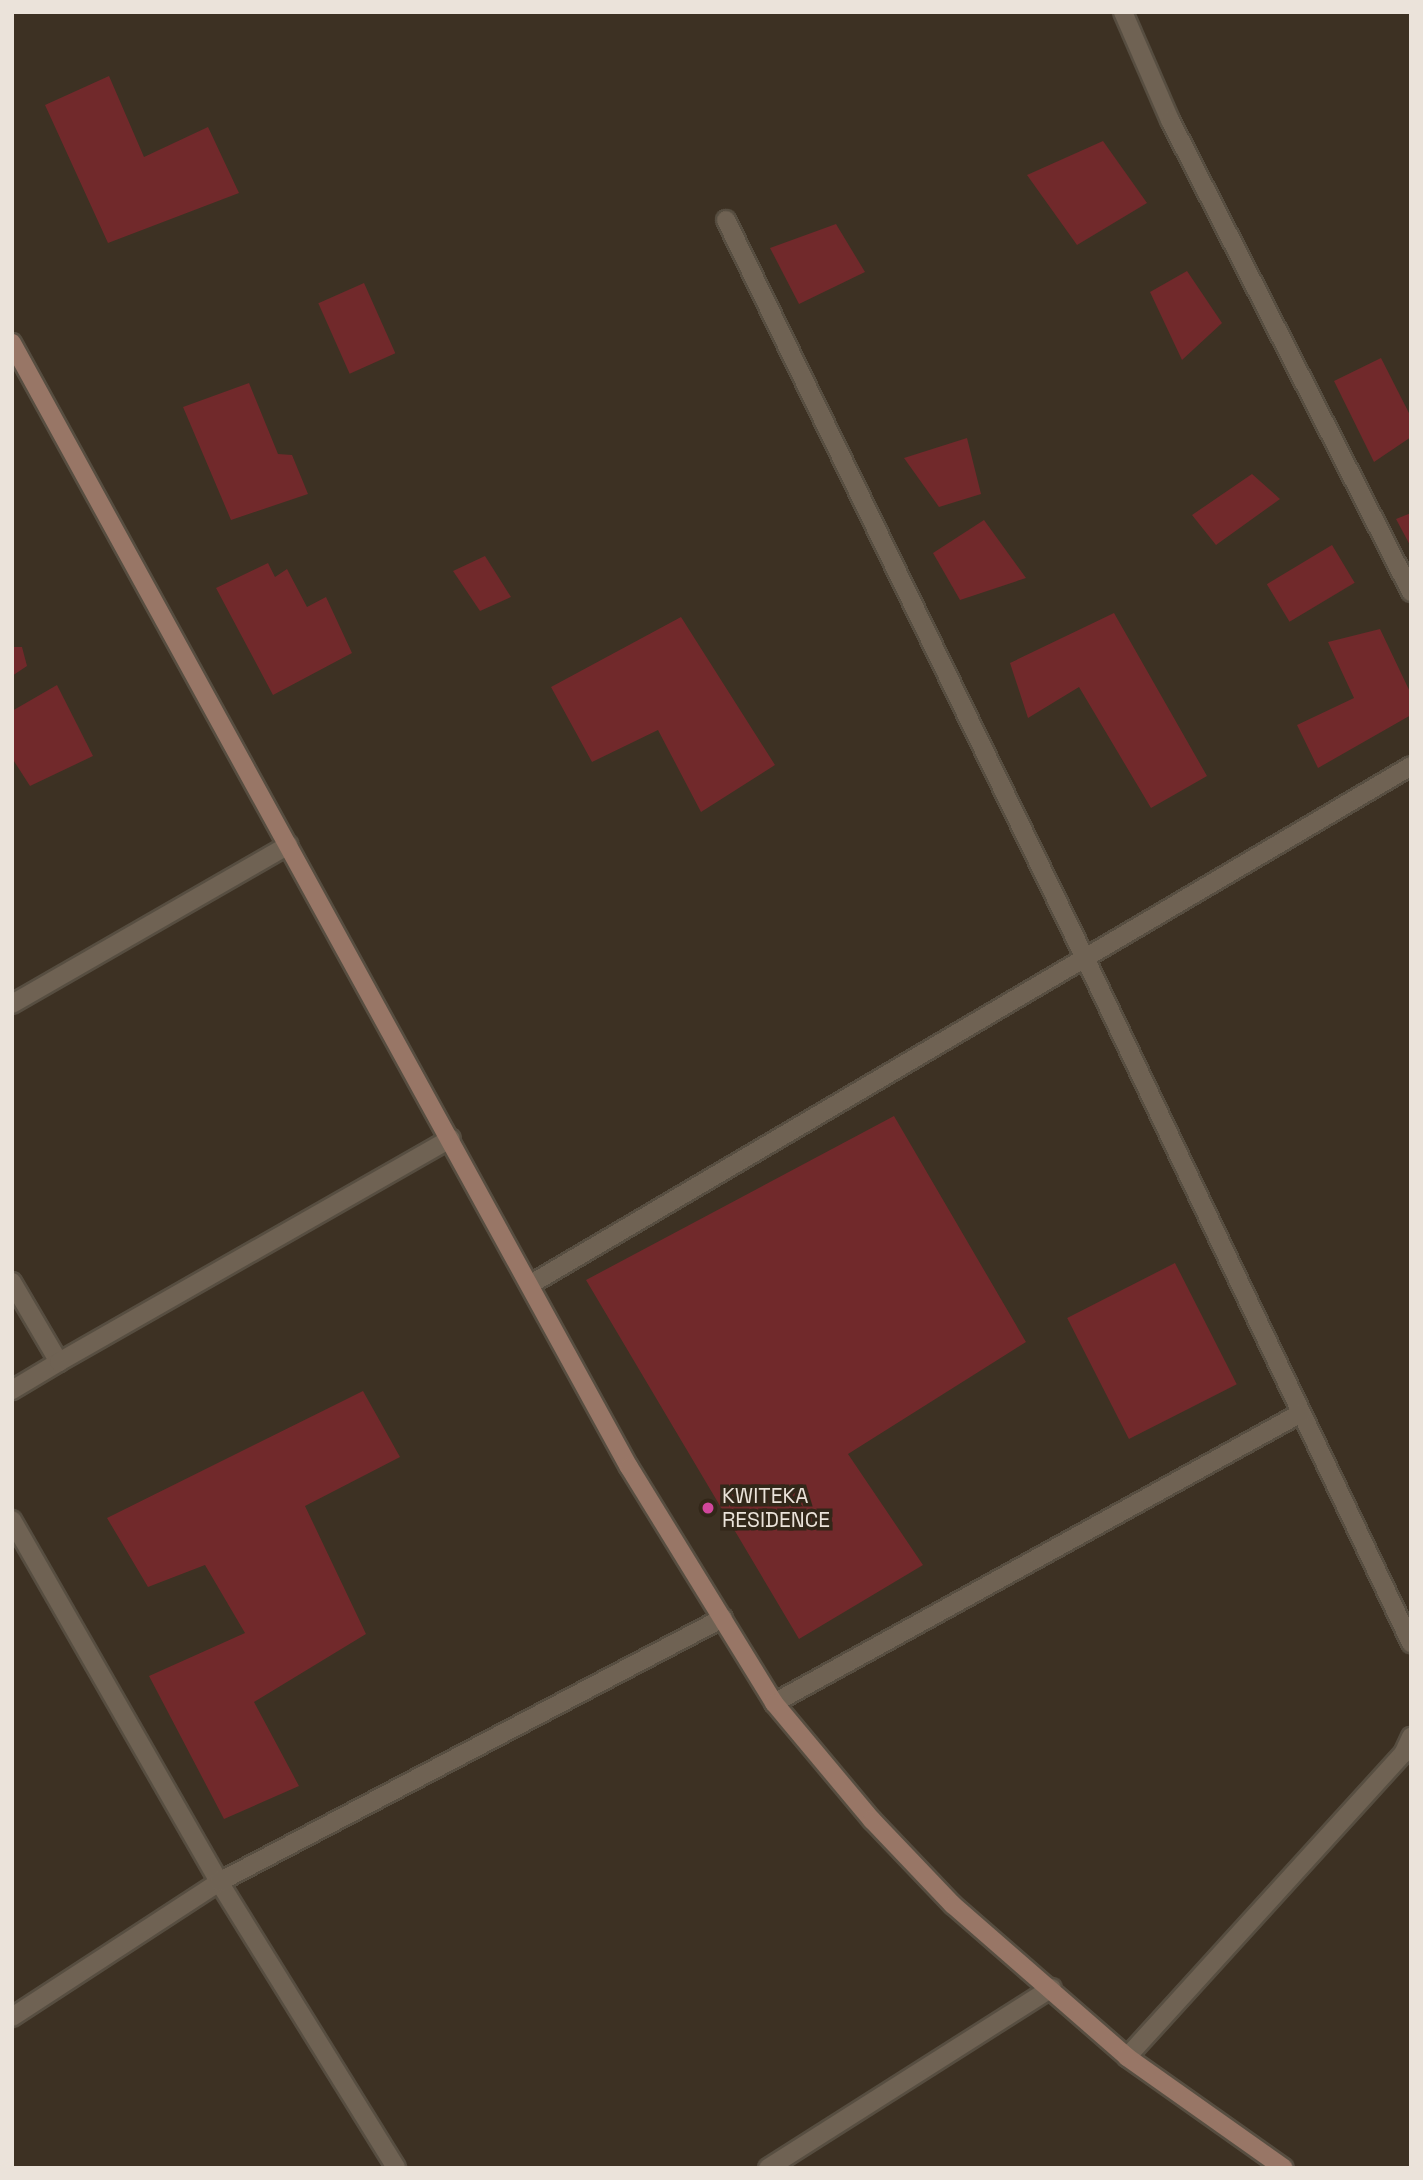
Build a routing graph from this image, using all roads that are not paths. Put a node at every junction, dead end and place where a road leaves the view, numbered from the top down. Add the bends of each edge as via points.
1 (1123, 12) edge
2 (726, 220) dead end
3 (12, 343) edge
4 (1411, 592) edge
5 (1411, 766) edge
6 (289, 845) junction
7 (1086, 958) junction
8 (12, 1004) edge
9 (451, 1138) junction
10 (12, 1282) edge
11 (531, 1283) junction
12 (59, 1362) junction
13 (12, 1390) edge
14 (1301, 1413) junction
15 (12, 1520) edge
16 (723, 1618) junction
17 (1411, 1643) edge
18 (774, 1703) junction
19 (1411, 1737) edge
20 (219, 1882) junction
21 (1052, 1987) junction
22 (12, 2017) edge
23 (1127, 2057) junction
24 (396, 2168) edge
25 (768, 2168) edge
26 (1283, 2168) edge

1 - 4 street via 1170,120
2 - 7 street
3 - 6 main road
5 - 7 street
6 - 8 street
6 - 9 main road
7 - 11 street
7 - 14 street
9 - 11 main road
9 - 12 street
10 - 12 street
11 - 16 main road via 629,1467
12 - 13 street
14 - 17 street
14 - 18 street
15 - 20 street
16 - 18 main road
16 - 20 street
18 - 21 main road via 873,1820 953,1905
19 - 23 street via 1403,1754
20 - 22 street
20 - 24 street
21 - 23 main road
21 - 25 street
23 - 26 main road

